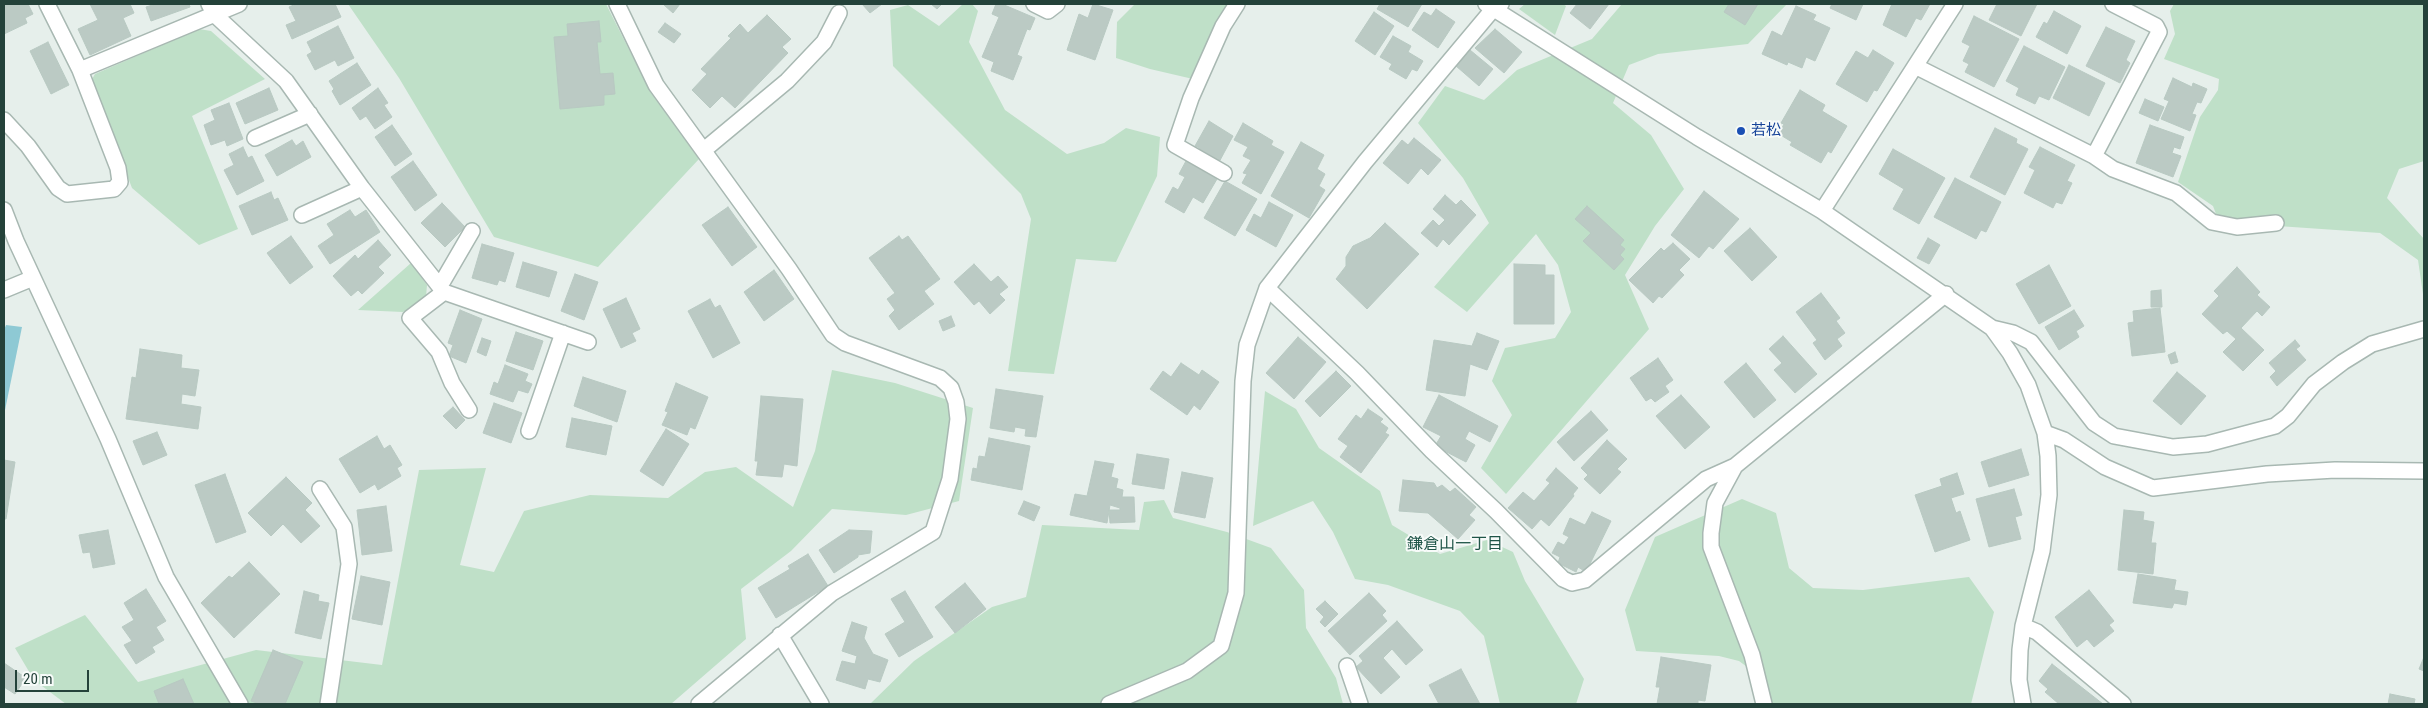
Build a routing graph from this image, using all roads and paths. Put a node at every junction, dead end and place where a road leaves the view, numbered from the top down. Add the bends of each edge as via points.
1 (47, 4) edge
2 (239, 4) edge
3 (617, 4) edge
4 (1034, 4) edge
5 (1058, 4) edge
6 (1236, 4) edge
7 (1955, 4) edge
8 (2113, 4) edge
9 (1493, 5) edge
10 (212, 9) edge
11 (839, 13) dead end
12 (1915, 66) junction
13 (80, 70) junction
14 (310, 114) junction
15 (4, 120) edge
16 (255, 138) dead end
17 (704, 150) junction
18 (2094, 156) junction
19 (1224, 173) dead end
20 (362, 188) junction
21 (4, 210) edge
22 (1822, 211) junction
23 (302, 215) dead end
24 (2276, 223) dead end
25 (472, 231) dead end
26 (33, 278) junction
27 (1267, 288) junction
28 (442, 289) junction
29 (4, 290) edge
30 (1946, 294) junction
31 (1992, 328) junction
32 (2424, 329) edge
33 (563, 333) junction
34 (588, 342) dead end
35 (470, 410) dead end
36 (528, 431) dead end
37 (2045, 433) junction
38 (1735, 466) junction
39 (2424, 471) edge
40 (320, 490) dead end
41 (2023, 626) junction
42 (780, 635) junction
43 (1347, 666) dead end
44 (240, 704) edge
45 (328, 704) edge
46 (700, 704) edge
47 (821, 704) edge
48 (1109, 704) edge
49 (1360, 704) edge
50 (1764, 704) edge
51 (2023, 704) edge
52 (2123, 704) edge

1 - 13 street
2 - 10 street
3 - 17 street via 656,86
4 - 5 street via 1048,11
6 - 19 street via 1191,98 1175,145
7 - 12 street
8 - 18 street via 2156,26 2159,32
9 - 22 street via 1680,127
9 - 27 street
10 - 13 street
10 - 14 street via 286,81
11 - 17 street via 824,42 787,81
12 - 18 street
12 - 22 street
13 - 15 street via 118,168 120,182 114,189 67,194 58,188 28,146
14 - 16 street
14 - 20 street
17 - 42 street via 833,335 845,343 940,378 951,388 956,402 958,419 950,479 933,532 832,593
18 - 24 street via 2113,169 2176,193 2212,222 2236,227
20 - 23 street
20 - 28 street
21 - 26 street
22 - 30 street
25 - 28 street
26 - 29 street
26 - 44 street via 108,440 166,577
27 - 38 street via 1357,372 1432,451 1564,579 1572,583 1586,580 1706,479
27 - 48 street via 1247,345 1236,593 1221,646 1187,671
28 - 33 street
28 - 35 street via 410,318 439,352 452,383
30 - 31 street
30 - 38 street
31 - 32 street via 2014,333 2031,342 2094,423 2114,436 2173,448 2207,444 2275,426 2288,416 2314,384 2343,362 2372,344
31 - 37 street via 2028,385
33 - 34 street
33 - 36 street
37 - 39 street via 2064,440 2105,467 2152,488 2267,474 2336,470
37 - 41 street via 2049,495 2042,551
38 - 50 street via 1716,503 1711,547 1752,655
40 - 45 street via 344,527 349,564
41 - 51 street via 2019,680
41 - 52 street via 2037,632
42 - 46 street
42 - 47 street
43 - 49 street

